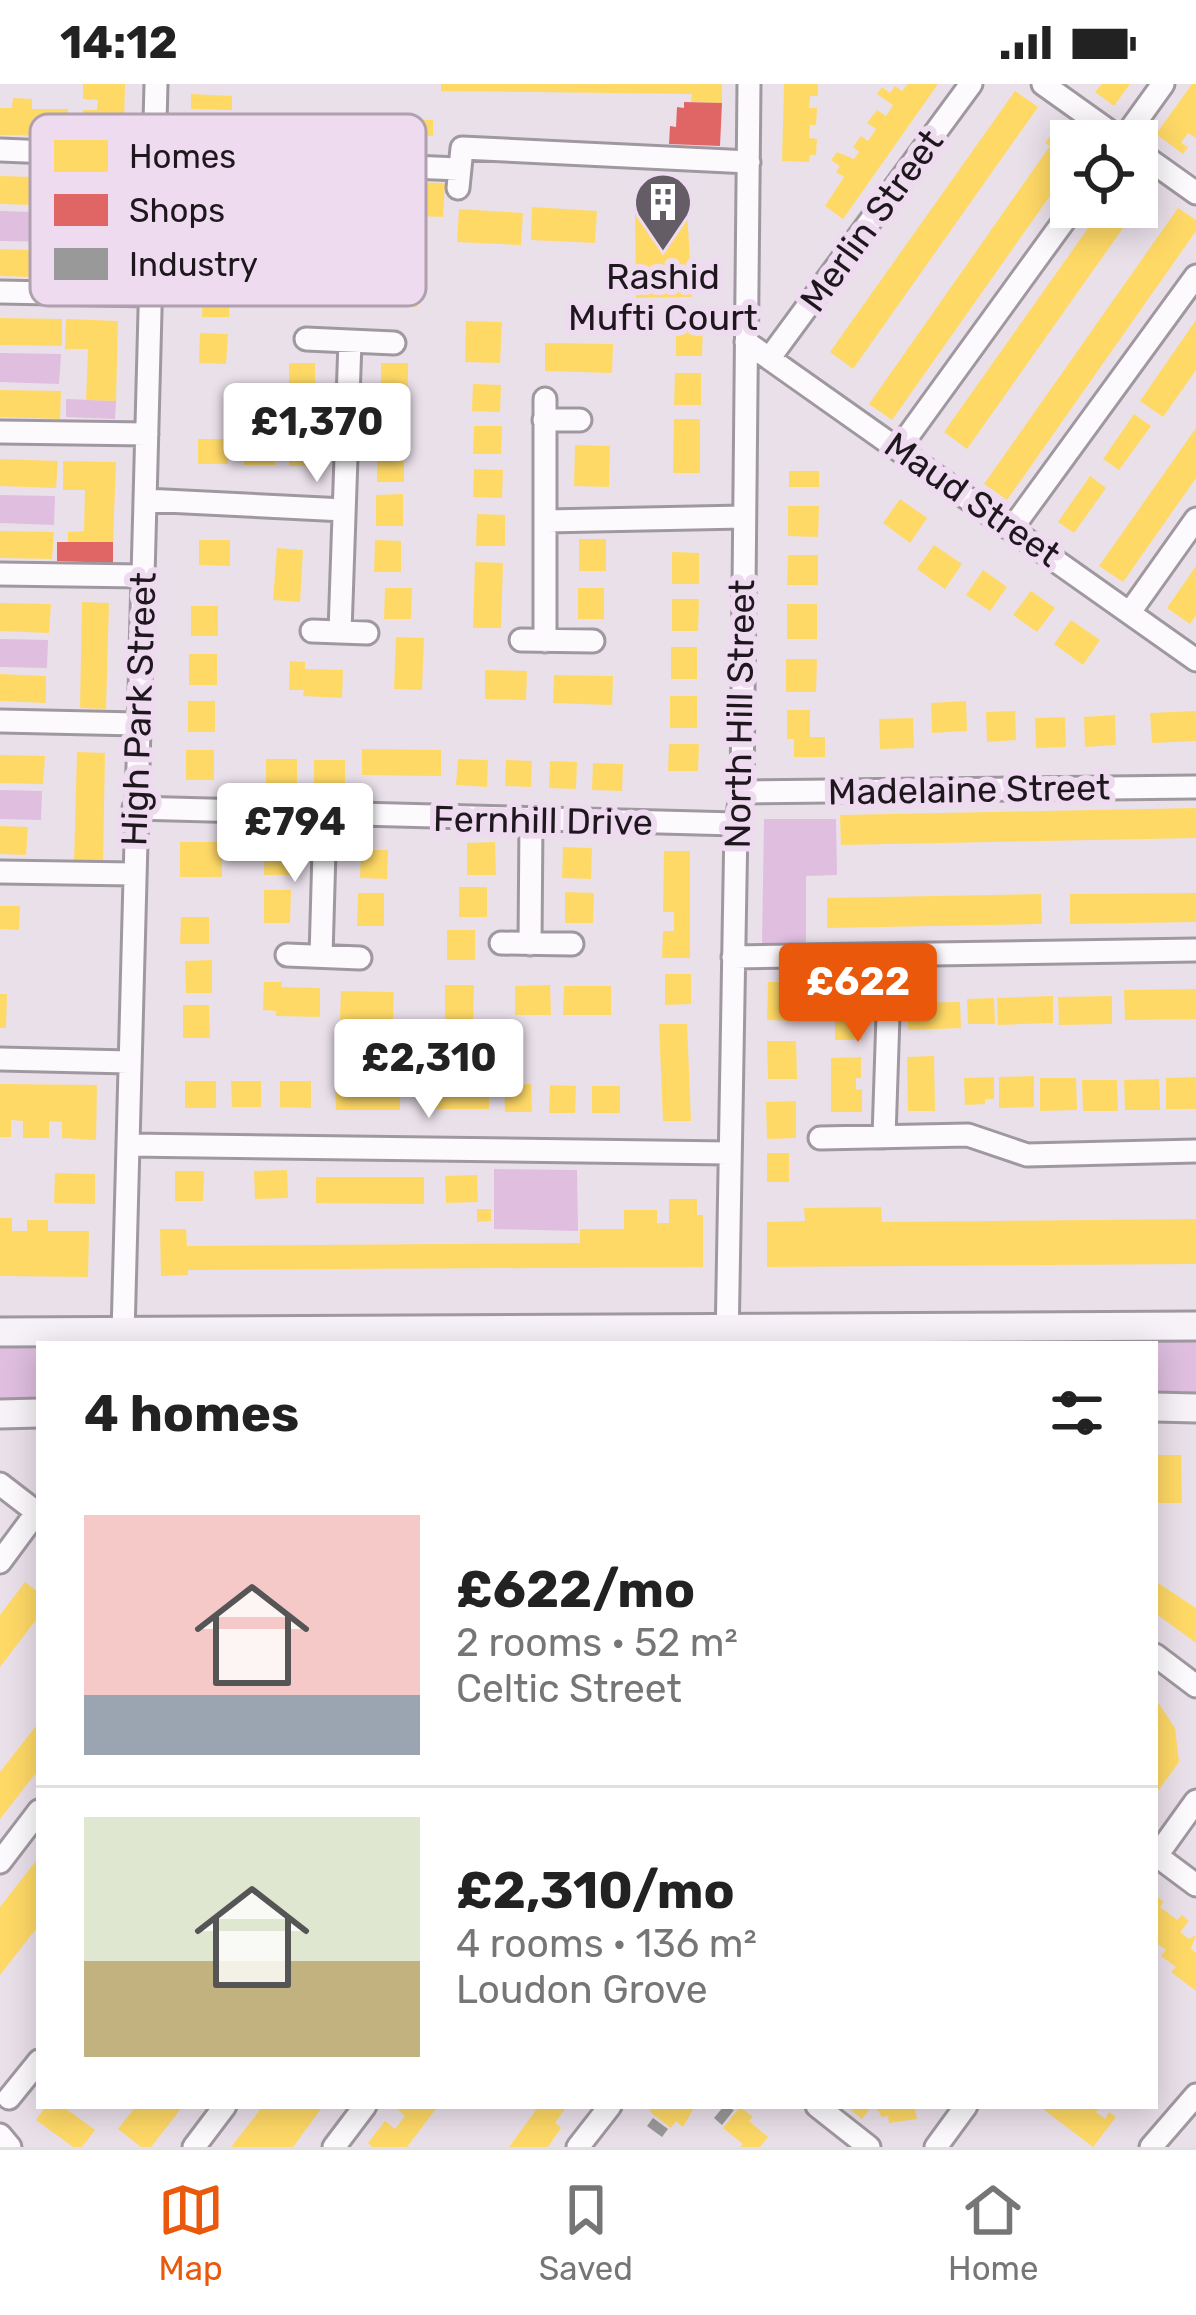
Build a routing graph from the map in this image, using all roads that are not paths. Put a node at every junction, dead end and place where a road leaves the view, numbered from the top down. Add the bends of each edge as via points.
1 (156, 84) edge
2 (749, 84) edge
3 (971, 84) edge
4 (1043, 84) edge
5 (1163, 84) edge
6 (156, 114) edge
7 (1093, 120) edge
8 (1137, 120) edge
9 (0, 150) edge
10 (30, 151) edge
11 (748, 162) junction
12 (1158, 166) edge
13 (426, 175) edge
14 (1196, 194) edge
15 (1059, 228) edge
16 (1196, 276) edge
17 (0, 292) edge
18 (30, 293) edge
19 (151, 306) edge
20 (306, 339) dead end
21 (350, 341) junction
22 (746, 342) junction
23 (394, 343) dead end
24 (771, 356) junction
25 (580, 420) dead end
26 (0, 432) edge
27 (147, 434) junction
28 (900, 447) junction
29 (145, 500) junction
30 (344, 510) junction
31 (743, 517) junction
32 (1196, 519) edge
33 (546, 520) junction
34 (1013, 527) junction
35 (0, 574) edge
36 (141, 576) junction
37 (1130, 612) junction
38 (312, 631) dead end
39 (340, 632) junction
40 (367, 633) dead end
41 (521, 640) dead end
42 (544, 641) junction
43 (593, 641) dead end
44 (1196, 660) edge
45 (0, 722) edge
46 (137, 724) junction
47 (1196, 787) edge
48 (742, 792) junction
49 (134, 808) junction
50 (326, 816) junction
51 (531, 820) junction
52 (736, 824) junction
53 (0, 872) edge
54 (133, 874) junction
55 (501, 943) dead end
56 (530, 944) junction
57 (572, 944) dead end
58 (1196, 950) edge
59 (286, 955) dead end
60 (890, 955) junction
61 (321, 956) junction
62 (360, 958) dead end
63 (733, 958) junction
64 (0, 1059) edge
65 (129, 1062) junction
66 (884, 1137) junction
67 (820, 1138) dead end
68 (129, 1145) junction
69 (1196, 1151) edge
70 (728, 1153) junction
71 (1196, 1326) edge
72 (0, 1332) edge
73 (123, 1334) junction
74 (727, 1336) edge
75 (1158, 1408) edge
76 (1196, 1408) edge
77 (36, 1413) edge
78 (0, 1414) edge
79 (0, 1484) edge
80 (36, 1511) edge
81 (36, 1516) edge
82 (0, 1562) edge
83 (1158, 1656) edge
84 (1196, 1686) edge
85 (1196, 1801) edge
86 (36, 1814) edge
87 (1158, 1854) edge
88 (1158, 1858) edge
89 (0, 1862) edge
90 (1196, 1885) edge
91 (36, 2065) edge
92 (1196, 2095) edge
93 (9, 2098) dead end
94 (222, 2109) edge
95 (363, 2109) edge
96 (608, 2109) edge
97 (822, 2109) edge
98 (964, 2109) edge
99 (0, 2135) edge
100 (10, 2147) edge
101 (194, 2147) edge
102 (334, 2147) edge
103 (578, 2147) edge
104 (869, 2147) edge
105 (936, 2147) edge
106 (1151, 2147) edge

1 - 6 street, High Park Street
2 - 11 street, North Hill Street
3 - 24 street, Merlin Street
4 - 7 street
5 - 8 street
9 - 10 street
11 - 13 street via 462,148 458,178
11 - 22 street, North Hill Street
12 - 14 street
15 - 28 street
16 - 34 street
17 - 18 street
19 - 27 street, High Park Street
20 - 21 street
21 - 23 street
21 - 30 street
22 - 24 street, Maud Street
22 - 31 street, North Hill Street
24 - 28 street, Maud Street
25 - 33 street via 545,410
26 - 27 street
27 - 29 street, High Park Street
28 - 34 street, Maud Street
29 - 30 street
29 - 36 street, High Park Street
30 - 39 street
31 - 33 street
31 - 48 street, North Hill Street
32 - 37 street
33 - 42 street
34 - 37 street, Maud Street
35 - 36 street
36 - 46 street, High Park Street
37 - 44 street, Maud Street
38 - 39 street
39 - 40 street
41 - 42 street
42 - 43 street
45 - 46 street
46 - 49 street, High Park Street
47 - 48 street, Madelaine Street
48 - 52 street, North Hill Street
49 - 50 street, Fernhill Drive
49 - 54 street, High Park Street
50 - 51 street, Fernhill Drive
50 - 61 street
51 - 52 street, Fernhill Drive
51 - 56 street
52 - 63 street, North Hill Street
53 - 54 street
54 - 65 street, High Park Street
55 - 56 street
56 - 57 street
58 - 60 street
59 - 61 street
60 - 63 street
60 - 66 street
61 - 62 street
63 - 70 street, North Hill Street
64 - 65 street
65 - 68 street, High Park Street
66 - 67 street
66 - 69 street via 968,1135 1027,1155
68 - 70 street
68 - 73 street, High Park Street
70 - 74 street, North Hill Street
71 - 74 main road
72 - 73 main road
73 - 74 main road
75 - 76 main road
77 - 78 main road
79 - 80 street
81 - 82 street
83 - 84 street
85 - 87 street
86 - 89 street
88 - 90 street
91 - 93 street
92 - 106 street
94 - 101 street
95 - 102 street
96 - 103 street
97 - 104 street
98 - 105 street
99 - 100 street

